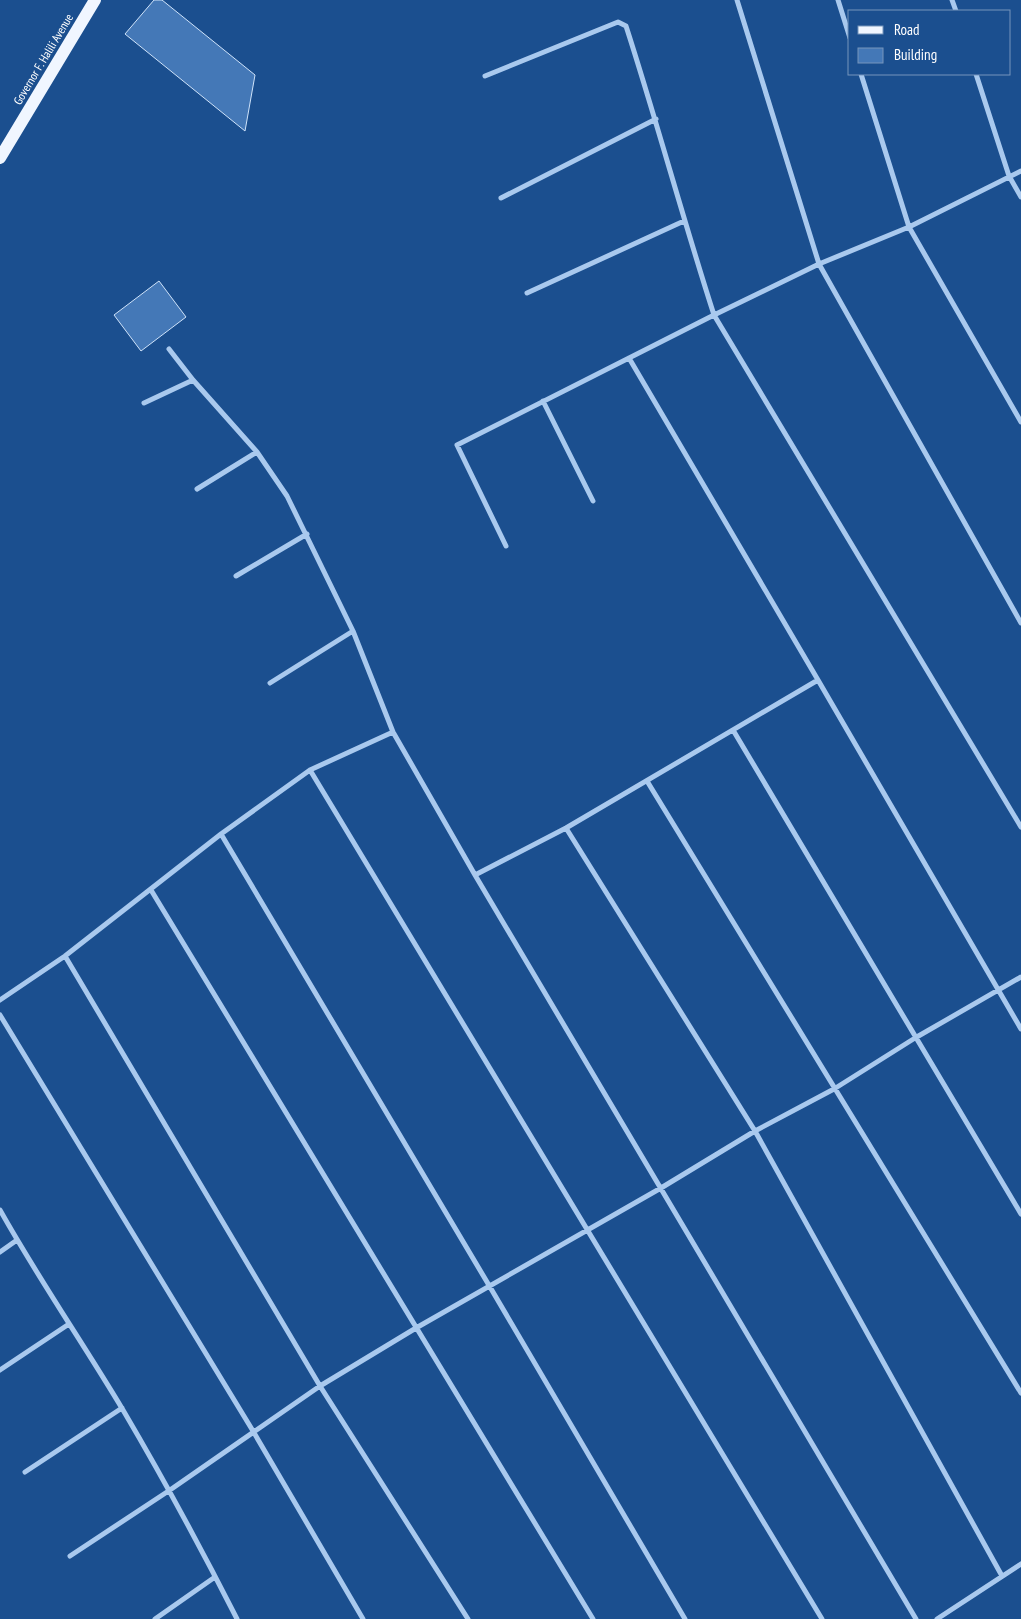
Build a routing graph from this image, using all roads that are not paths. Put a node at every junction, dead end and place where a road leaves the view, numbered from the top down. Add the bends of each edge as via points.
1 (95, 0) edge
2 (737, 0) edge
3 (838, 0) edge
4 (848, 32) edge
5 (861, 75) edge
6 (976, 75) edge
7 (485, 76) dead end
8 (656, 119) junction
9 (0, 158) edge
10 (1021, 171) edge
11 (1009, 176) junction
12 (1021, 197) edge
13 (501, 198) dead end
14 (684, 221) junction
15 (909, 227) junction
16 (819, 264) junction
17 (527, 293) dead end
18 (714, 315) junction
19 (169, 349) dead end
20 (629, 358) junction
21 (193, 380) junction
22 (543, 401) junction
23 (144, 404) dead end
24 (1021, 422) edge
25 (257, 452) junction
26 (197, 489) dead end
27 (593, 501) dead end
28 (307, 534) junction
29 (506, 546) dead end
30 (236, 576) dead end
31 (1021, 624) edge
32 (353, 631) junction
33 (818, 680) junction
34 (270, 683) dead end
35 (732, 730) junction
36 (393, 732) junction
37 (310, 770) junction
38 (647, 781) junction
39 (1021, 827) edge
40 (566, 828) junction
41 (222, 834) junction
42 (475, 875) junction
43 (151, 890) junction
44 (65, 956) junction
45 (1021, 977) edge
46 (998, 990) junction
47 (0, 1000) edge
48 (0, 1015) edge
49 (1021, 1029) edge
50 (915, 1038) junction
51 (834, 1088) junction
52 (755, 1131) junction
53 (661, 1188) junction
54 (0, 1210) edge
55 (1021, 1214) edge
56 (588, 1230) junction
57 (17, 1240) junction
58 (0, 1252) edge
59 (490, 1286) junction
60 (69, 1324) junction
61 (416, 1328) junction
62 (0, 1370) edge
63 (320, 1386) junction
64 (1021, 1393) edge
65 (122, 1408) junction
66 (253, 1431) junction
67 (25, 1472) dead end
68 (170, 1490) junction
69 (70, 1556) dead end
70 (1021, 1564) edge
71 (1002, 1576) junction
72 (215, 1577) junction
73 (155, 1619) edge
74 (236, 1619) edge
75 (362, 1619) edge
76 (468, 1619) edge
77 (593, 1619) edge
78 (685, 1619) edge
79 (822, 1619) edge
80 (916, 1619) edge
81 (937, 1619) edge

1 - 9 main road, Governor F. Halili Avenue
2 - 16 street
3 - 4 street
5 - 15 street
6 - 11 street
7 - 8 street via 618,22 626,26
8 - 13 street
8 - 14 street
10 - 11 street
11 - 12 street
11 - 15 street
14 - 17 street
14 - 18 street
15 - 16 street
15 - 24 street
16 - 18 street
16 - 31 street
18 - 20 street
18 - 39 street
19 - 21 street
20 - 22 street
20 - 33 street
21 - 23 street
21 - 25 street
22 - 27 street
22 - 29 street via 457,445
25 - 26 street
25 - 28 street via 287,496
28 - 30 street
28 - 32 street
32 - 34 street
32 - 36 street
33 - 35 street
33 - 46 street
35 - 38 street
35 - 50 street
36 - 37 street
36 - 42 street
37 - 41 street
37 - 56 street
38 - 40 street
38 - 51 street
40 - 42 street
40 - 52 street
41 - 43 street
41 - 59 street
42 - 53 street
43 - 44 street
43 - 61 street
44 - 47 street
44 - 63 street
45 - 46 street
46 - 49 street
46 - 50 street
48 - 66 street
50 - 51 street
50 - 55 street
51 - 52 street
51 - 64 street
52 - 53 street
52 - 71 street
53 - 56 street
53 - 80 street
54 - 57 street
56 - 59 street
56 - 79 street
57 - 58 street
57 - 60 street
59 - 61 street
59 - 78 street
60 - 62 street
60 - 65 street
61 - 63 street
61 - 77 street
63 - 66 street
63 - 76 street
65 - 67 street
65 - 68 street
66 - 68 street
66 - 75 street
68 - 69 street
68 - 72 street
70 - 71 street
71 - 81 street
72 - 73 street
72 - 74 street

